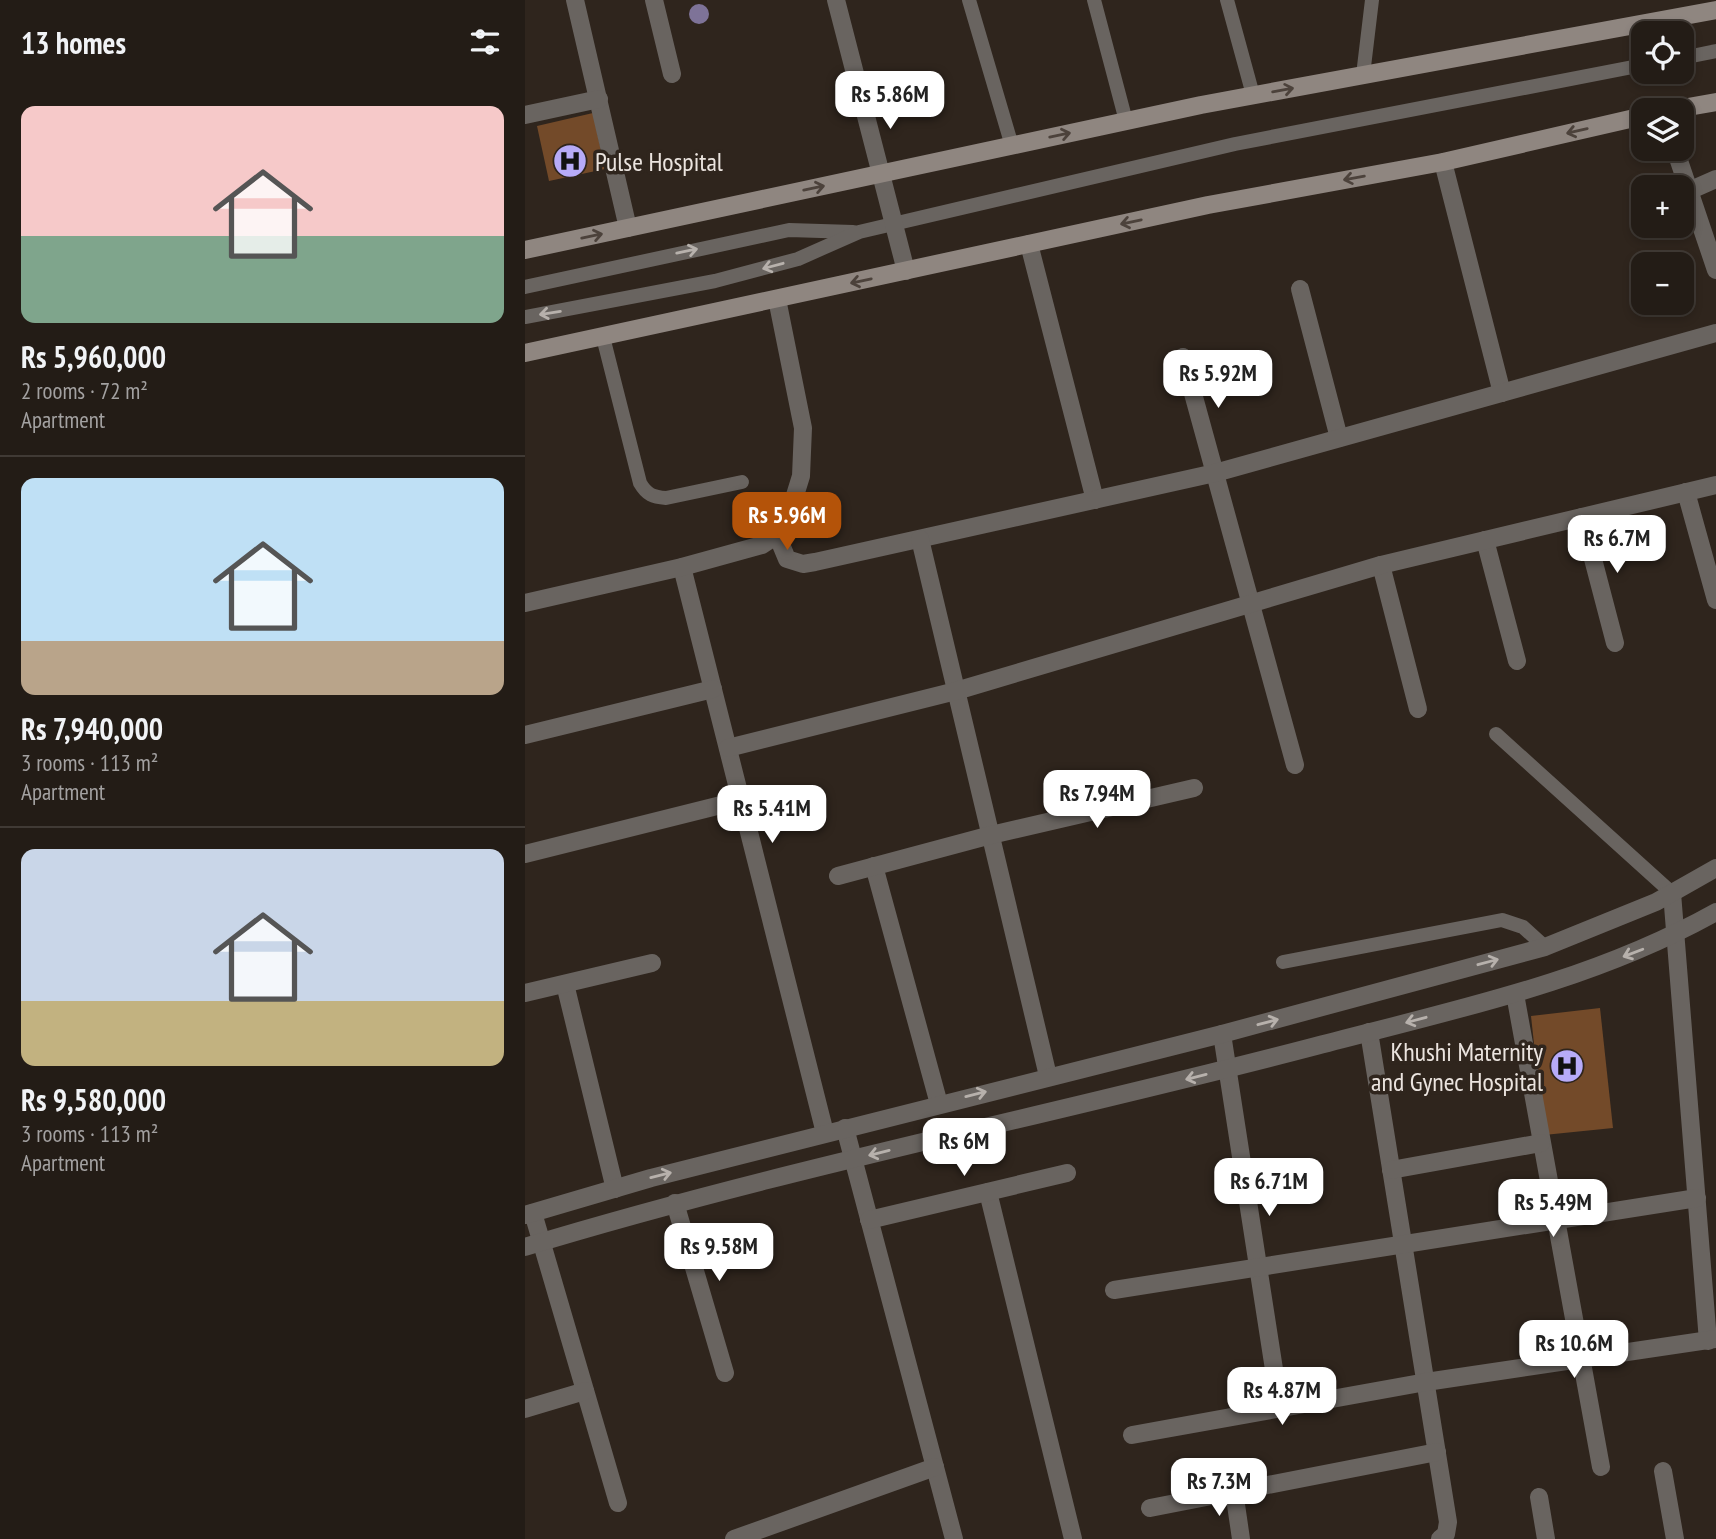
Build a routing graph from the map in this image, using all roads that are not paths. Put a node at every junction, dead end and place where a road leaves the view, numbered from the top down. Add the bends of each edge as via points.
1 (575, 0) edge
2 (654, 0) edge
3 (836, 0) edge
4 (969, 0) edge
5 (1094, 0) edge
6 (1227, 0) edge
7 (1372, 0) edge
8 (1716, 10) edge
9 (1716, 51) edge
10 (1694, 56) edge
11 (1631, 67) edge
12 (672, 74) dead end
13 (1363, 75) junction
14 (1252, 95) junction
15 (599, 99) junction
16 (1716, 102) edge
17 (1694, 106) edge
18 (525, 115) edge
19 (1631, 119) edge
20 (1126, 121) junction
21 (1012, 146) junction
22 (1443, 162) junction
23 (881, 174) junction
24 (1716, 179) edge
25 (1694, 189) edge
26 (1694, 200) edge
27 (894, 224) junction
28 (628, 228) junction
29 (859, 232) junction
30 (1029, 244) junction
31 (525, 250) edge
32 (1716, 270) edge
33 (906, 271) junction
34 (525, 286) edge
35 (1300, 289) dead end
36 (777, 299) junction
37 (525, 317) edge
38 (1716, 333) edge
39 (603, 337) junction
40 (525, 353) edge
41 (1183, 357) dead end
42 (1502, 393) junction
43 (1339, 438) junction
44 (1215, 473) junction
45 (741, 482) dead end
46 (1716, 485) edge
47 (1686, 492) junction
48 (1094, 500) junction
49 (1582, 517) junction
50 (777, 536) junction
51 (920, 539) junction
52 (1485, 540) junction
53 (1381, 565) junction
54 (682, 567) junction
55 (1716, 600) edge
56 (1252, 602) junction
57 (525, 603) edge
58 (1615, 643) dead end
59 (1517, 662) dead end
60 (713, 689) junction
61 (956, 691) junction
62 (1418, 709) dead end
63 (1496, 734) dead end
64 (525, 735) edge
65 (728, 748) junction
66 (1295, 765) dead end
67 (1195, 788) dead end
68 (741, 800) junction
69 (991, 835) junction
70 (525, 854) edge
71 (874, 866) junction
72 (1716, 868) edge
73 (838, 876) dead end
74 (1672, 893) junction
75 (1716, 912) edge
76 (1676, 934) junction
77 (1545, 947) junction
78 (652, 962) dead end
79 (1283, 962) dead end
80 (565, 984) junction
81 (525, 993) edge
82 (1515, 994) junction
83 (1369, 1032) junction
84 (1221, 1034) junction
85 (1226, 1069) junction
86 (1048, 1076) junction
87 (939, 1104) junction
88 (845, 1128) junction
89 (825, 1133) junction
90 (1541, 1143) junction
91 (853, 1160) junction
92 (1391, 1170) junction
93 (1067, 1173) dead end
94 (615, 1189) junction
95 (988, 1192) junction
96 (1697, 1198) junction
97 (675, 1203) junction
98 (529, 1214) edge
99 (1555, 1219) junction
100 (869, 1220) junction
101 (1708, 1240) edge
102 (534, 1244) edge
103 (1403, 1246) junction
104 (1258, 1268) junction
105 (1114, 1290) dead end
106 (1712, 1340) edge
107 (1579, 1359) junction
108 (725, 1373) dead end
109 (1426, 1382) junction
110 (585, 1391) junction
111 (1280, 1408) junction
112 (525, 1409) edge
113 (1132, 1435) dead end
114 (1437, 1452) junction
115 (935, 1467) junction
116 (1601, 1467) dead end
117 (1663, 1471) dead end
118 (1234, 1491) junction
119 (1539, 1497) dead end
120 (618, 1503) dead end
121 (1150, 1508) dead end
122 (734, 1539) edge
123 (954, 1539) edge
124 (1073, 1539) edge
125 (1241, 1539) edge
126 (1440, 1539) edge
127 (1546, 1539) edge
128 (1675, 1539) edge

1 - 15 street
2 - 12 street
3 - 23 street
4 - 21 lane
5 - 20 lane
6 - 14 lane
7 - 13 lane
8 - 13 main road
9 - 10 lane
11 - 27 lane via 1235,144
14 -> 13 main road
14 - 20 main road
15 - 18 street
15 - 28 street
16 - 17 main road
19 -> 22 main road
21 -> 20 main road
21 - 23 main road
22 -> 30 main road
22 - 42 street
23 - 27 street
28 -> 23 main road
24 - 25 street
26 - 32 street
27 - 29 lane
27 - 33 street
31 -> 28 main road
34 -> 29 lane via 789,230
29 -> 37 lane via 798,259 715,281
30 - 33 main road
30 - 48 street
33 -> 36 main road
35 - 43 street
36 - 39 main road
36 - 50 street via 803,428 801,476 788,518
38 - 42 street
39 - 40 main road
39 - 45 lane via 645,492 666,498
41 - 44 street
42 - 43 street
43 - 44 street
44 - 48 street
44 - 56 street
46 - 47 street
47 - 49 street
47 - 55 street
48 - 51 street
49 - 52 street
49 - 58 street
50 - 51 street via 787,559 803,564
50 - 54 street via 762,545
51 - 61 street
52 - 53 street
52 - 59 street
53 - 56 street
53 - 62 street
54 - 57 street
54 - 60 street
56 - 61 street
56 - 66 street
60 - 64 street
60 - 65 street
61 - 65 street
61 - 69 street
63 - 74 lane
65 - 68 street
67 - 69 street
68 - 70 street
68 - 89 street
69 - 71 street
69 - 86 street
71 - 73 street
71 - 87 street
72 - 74 street
74 - 76 street
74 - 77 street
75 - 76 street
76 -> 82 street via 1552,985
76 - 96 street
77 - 79 lane via 1523,926 1502,920
84 -> 77 street
78 - 80 street
80 - 81 street
80 - 94 street
82 -> 83 street
82 - 90 street
83 - 85 street
83 - 92 street
84 - 85 street
84 - 86 street
85 -> 91 street
85 - 104 street
87 -> 86 street
87 - 88 street
88 - 89 street
88 - 91 street
94 -> 89 street
90 - 92 street
90 - 99 street
91 - 97 street
91 - 100 street
92 - 103 street
93 - 95 street
94 - 98 street
95 - 100 street
95 - 124 street
96 - 99 street
96 - 101 street
97 - 102 street
97 - 108 street
98 - 102 street
99 - 103 street
99 - 107 street
100 - 115 street
101 - 106 street
102 - 110 street
103 - 104 street
103 - 109 street
104 - 105 street
104 - 111 street
106 - 107 street
107 - 109 street
107 - 116 street
109 - 111 street
109 - 114 street
110 - 112 street
110 - 120 street
111 - 113 street
114 - 118 street
114 - 126 street via 1448,1522
115 - 122 street
115 - 123 street
117 - 128 street
118 - 121 street
118 - 125 street
119 - 127 street

